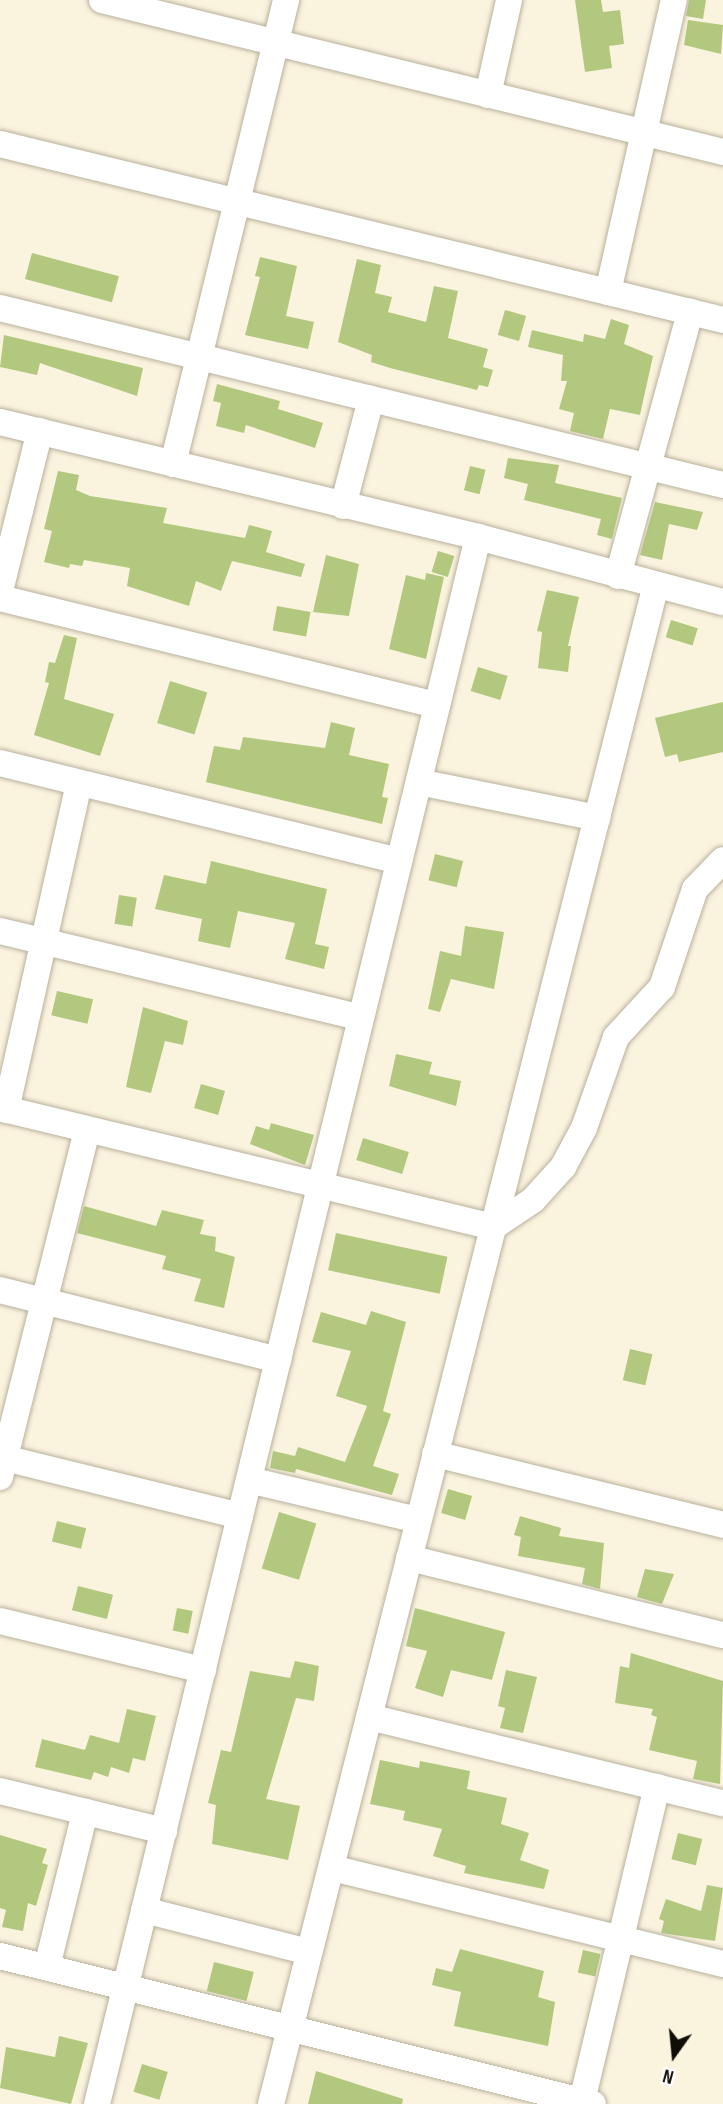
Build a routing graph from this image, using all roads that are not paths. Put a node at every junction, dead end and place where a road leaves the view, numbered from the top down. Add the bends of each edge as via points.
1 (102, 0) edge
2 (286, 0) edge
3 (509, 0) edge
4 (674, 0) edge
5 (275, 42) junction
6 (488, 95) junction
7 (646, 133) junction
8 (0, 144) edge
9 (723, 152) edge
10 (237, 202) junction
11 (608, 292) junction
12 (0, 309) edge
13 (690, 312) junction
14 (723, 320) edge
15 (199, 357) junction
16 (371, 399) junction
17 (0, 422) edge
18 (40, 431) junction
19 (173, 464) junction
20 (648, 467) junction
21 (723, 485) edge
22 (343, 506) junction
23 (478, 537) junction
24 (618, 576) junction
25 (656, 585) junction
26 (0, 591) edge
27 (0, 598) edge
28 (723, 603) edge
29 (438, 705) junction
30 (0, 763) edge
31 (419, 782) junction
32 (79, 783) junction
33 (597, 818) junction
34 (723, 860) edge
35 (399, 861) junction
36 (0, 931) edge
37 (43, 942) junction
38 (361, 1018) junction
39 (3, 1109) edge
40 (87, 1130) junction
41 (321, 1186) junction
42 (493, 1227) junction
43 (0, 1290) edge
44 (44, 1301) junction
45 (278, 1360) junction
46 (435, 1454) junction
47 (2, 1464) edge
48 (249, 1480) junction
49 (240, 1516) junction
50 (418, 1520) junction
51 (723, 1525) edge
52 (409, 1558) junction
53 (0, 1621) edge
54 (723, 1635) edge
55 (203, 1670) junction
56 (369, 1717) junction
57 (657, 1787) junction
58 (0, 1791) edge
59 (723, 1803) edge
60 (85, 1812) junction
61 (164, 1831) junction
62 (332, 1868) junction
63 (145, 1910) junction
64 (620, 1939) junction
65 (309, 1952) junction
66 (0, 1956) edge
67 (723, 1964) edge
68 (47, 1967) junction
69 (126, 1987) junction
70 (290, 2029) junction
71 (588, 2103) edge
72 (97, 2104) edge
73 (271, 2104) edge

1 - 5 street
2 - 5 street
3 - 6 street
4 - 7 street
5 - 6 street
5 - 10 street
6 - 7 street
7 - 9 street
7 - 11 street
8 - 10 street
10 - 11 street
10 - 15 street
11 - 13 street
12 - 15 street
13 - 14 street
13 - 20 street
15 - 16 street
15 - 19 street
16 - 20 street
16 - 22 street
17 - 18 street
18 - 19 street
18 - 26 street
19 - 22 street
20 - 21 street
20 - 24 street
22 - 23 street
23 - 24 street
23 - 29 street
24 - 25 street
25 - 28 street
25 - 33 street
27 - 29 street
29 - 31 street
30 - 32 street
31 - 33 street
31 - 35 street
32 - 35 street
32 - 37 street
33 - 42 street
34 - 42 street via 695,889 662,987 616,1037 584,1128 563,1167 533,1200
35 - 38 street
36 - 37 street
37 - 38 street
37 - 39 street
38 - 41 street
39 - 40 street
40 - 41 street
40 - 44 street
41 - 42 street
41 - 45 street
42 - 46 street
43 - 44 street
44 - 45 street
44 - 47 street
45 - 48 street
46 - 50 street
46 - 51 street
47 - 49 street
48 - 49 street
48 - 50 street
49 - 55 street
50 - 52 street
52 - 54 street
52 - 56 street
53 - 55 street
55 - 61 street
56 - 57 street
56 - 62 street
57 - 59 street
57 - 64 street
58 - 60 street
60 - 61 street
60 - 68 street
61 - 63 street
62 - 64 street
62 - 65 street
63 - 65 street
63 - 69 street
64 - 67 street
64 - 71 street
65 - 70 street
66 - 68 street
68 - 69 street
69 - 70 street
69 - 72 street
70 - 71 street
70 - 73 street

